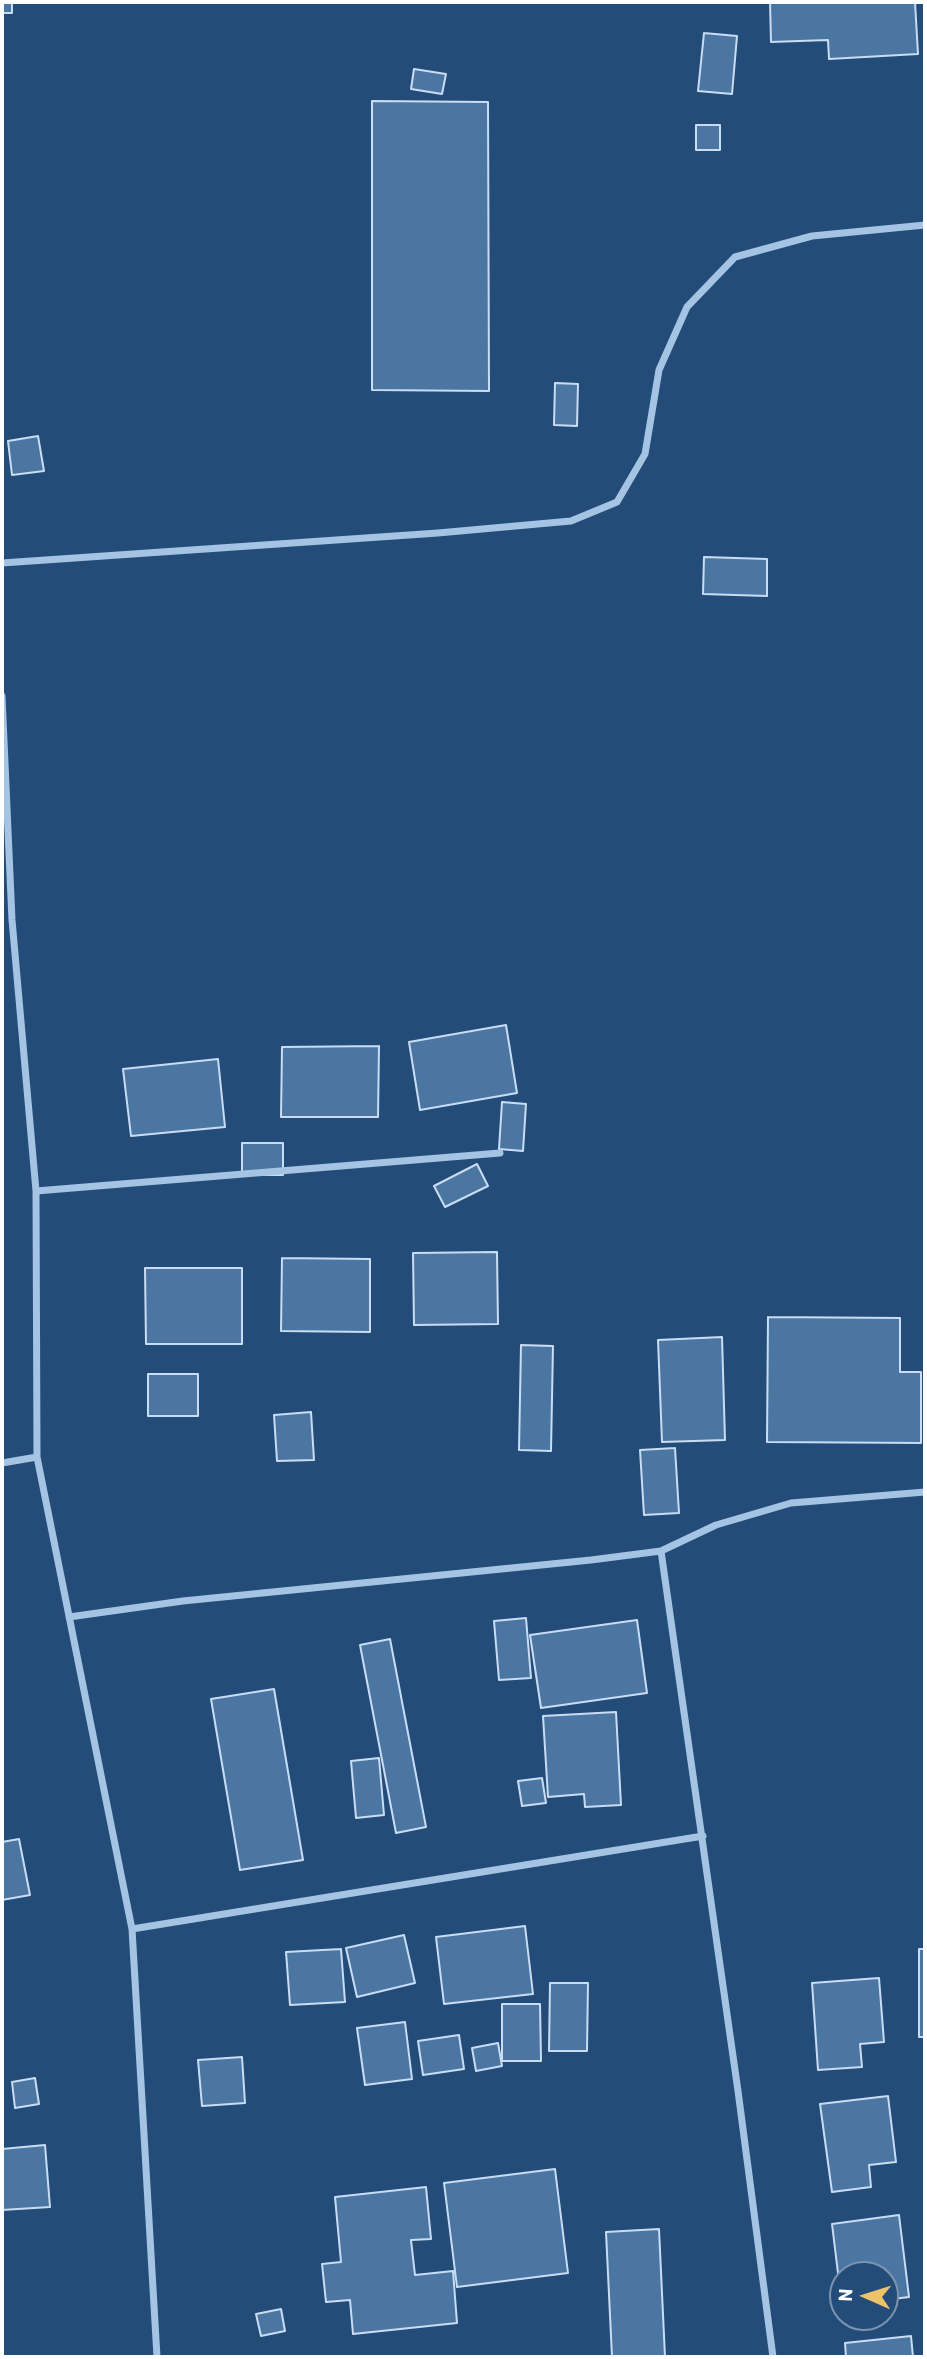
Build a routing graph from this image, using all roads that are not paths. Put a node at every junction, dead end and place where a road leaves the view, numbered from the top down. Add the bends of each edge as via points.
1 (925, 225) edge
2 (2, 563) edge
3 (2, 696) edge
4 (500, 1153) dead end
5 (36, 1191) junction
6 (37, 1457) junction
7 (2, 1463) edge
8 (925, 1492) edge
9 (661, 1551) junction
10 (69, 1617) junction
11 (703, 1836) junction
12 (132, 1930) junction
13 (157, 2357) edge
14 (772, 2357) edge

1 - 2 street via 812,236 735,257 687,307 659,370 645,454 617,502 571,521
3 - 5 street via 12,920
4 - 5 street
5 - 6 street
6 - 7 street
6 - 10 street
8 - 9 street via 791,1503 716,1525
9 - 10 street
9 - 11 street
10 - 12 street
11 - 12 street
11 - 14 street
12 - 13 street

